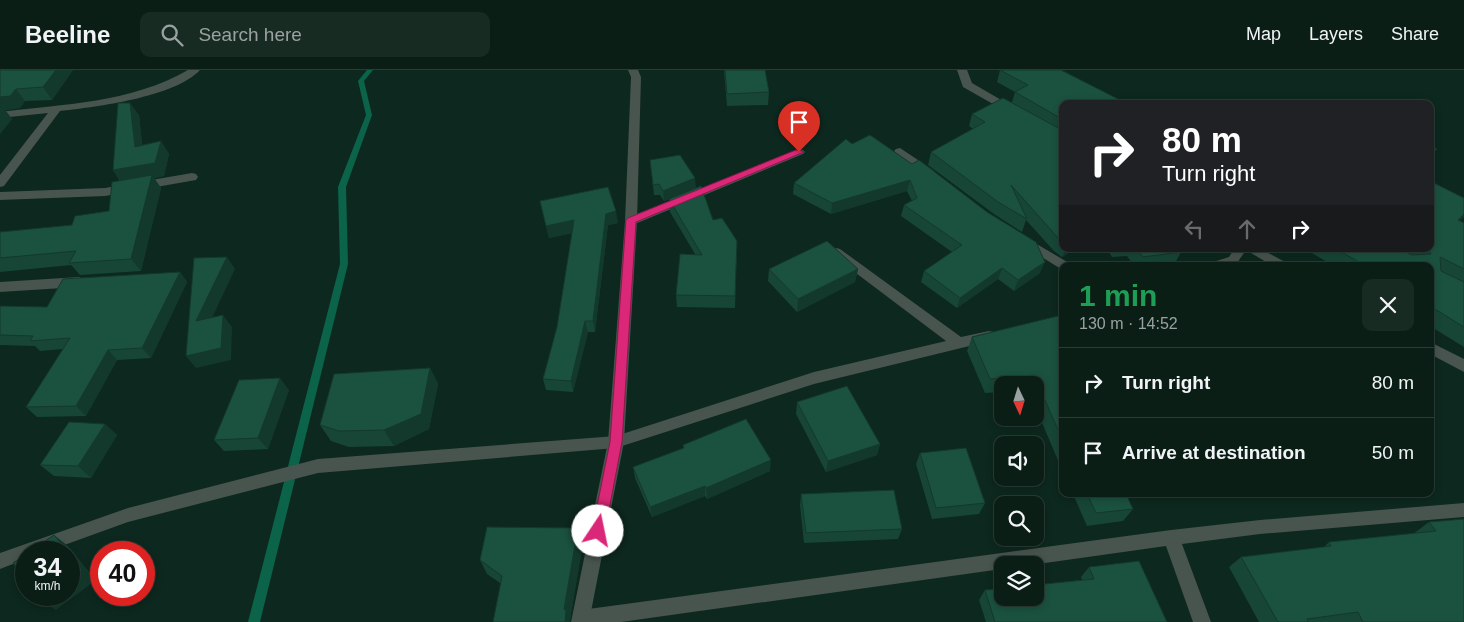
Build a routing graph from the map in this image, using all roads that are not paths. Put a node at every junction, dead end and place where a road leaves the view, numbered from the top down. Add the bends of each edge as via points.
1 (195, 70) edge
2 (633, 70) edge
3 (962, 70) edge
4 (57, 108) junction
5 (0, 115) edge
6 (1023, 117) edge
7 (900, 151) dead end
8 (799, 152) dead end
9 (192, 177) dead end
10 (937, 179) edge
11 (0, 184) edge
12 (0, 196) edge
13 (631, 220) junction
14 (1012, 233) edge
15 (836, 252) edge
16 (1238, 252) edge
17 (1257, 252) edge
18 (1059, 262) edge
19 (1227, 262) edge
20 (1275, 262) edge
21 (96, 281) edge
22 (0, 288) edge
23 (1007, 331) edge
24 (960, 344) junction
25 (1434, 349) edge
26 (1464, 366) edge
27 (616, 442) junction
28 (1464, 510) edge
29 (1171, 538) junction
30 (0, 561) edge
31 (581, 620) edge
32 (1202, 622) edge

1 - 4 street via 180,81 130,98
2 - 13 street via 636,76
3 - 6 street via 967,85
4 - 5 street
4 - 11 street
7 - 10 street
8 - 13 street
9 - 12 street via 105,192
13 - 27 street
14 - 18 street
15 - 24 street
16 - 19 street via 1233,260
17 - 20 street
21 - 22 street
23 - 24 street
24 - 27 street via 814,378
25 - 26 street
27 - 30 street via 318,466 128,515
27 - 31 street
28 - 29 street
29 - 31 street
29 - 32 street

